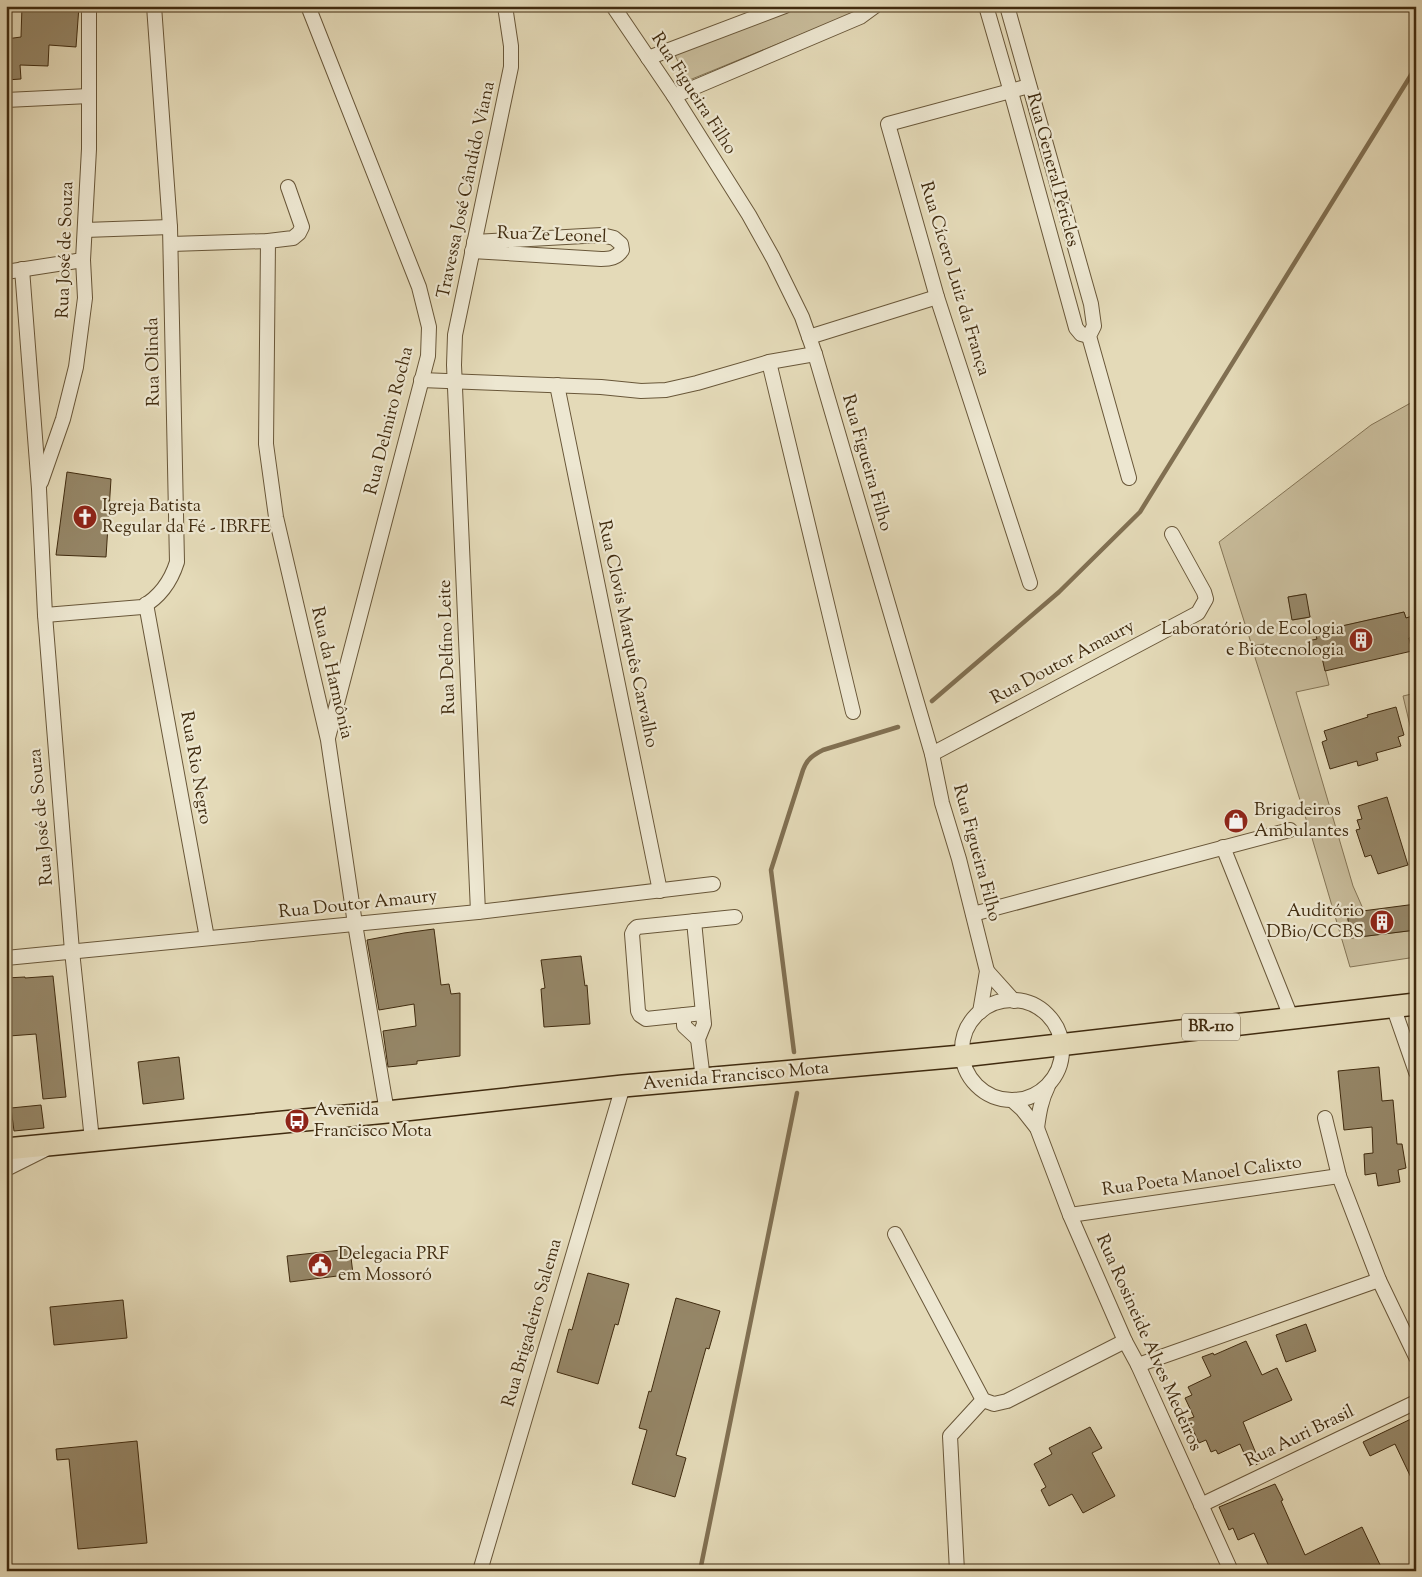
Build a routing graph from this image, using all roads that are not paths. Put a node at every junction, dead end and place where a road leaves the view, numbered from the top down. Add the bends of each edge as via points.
1 (90, 6) edge
2 (154, 6) edge
3 (308, 6) edge
4 (505, 6) edge
5 (613, 6) edge
6 (785, 6) edge
7 (875, 6) edge
8 (986, 6) edge
9 (1006, 6) edge
10 (648, 58) junction
11 (1029, 86) junction
12 (1011, 92) junction
13 (89, 96) junction
14 (674, 96) junction
15 (6, 100) edge
16 (288, 187) dead end
17 (170, 228) junction
18 (85, 230) junction
19 (268, 241) junction
20 (171, 244) junction
21 (473, 246) junction
22 (83, 260) junction
23 (22, 269) junction
24 (6, 272) edge
25 (937, 297) junction
26 (1089, 336) junction
27 (809, 337) junction
28 (815, 354) junction
29 (769, 362) junction
30 (421, 380) junction
31 (455, 381) junction
32 (557, 386) junction
33 (1129, 478) dead end
34 (39, 489) junction
35 (1172, 534) dead end
36 (1030, 583) dead end
37 (146, 604) junction
38 (45, 615) junction
39 (853, 712) dead end
40 (328, 740) junction
41 (932, 754) junction
42 (1290, 830) dead end
43 (1224, 847) junction
44 (714, 884) dead end
45 (660, 891) junction
46 (478, 912) junction
47 (973, 914) junction
48 (735, 918) dead end
49 (694, 921) junction
50 (354, 924) junction
51 (207, 938) junction
52 (72, 951) junction
53 (6, 958) edge
54 (987, 971) junction
55 (1014, 1001) junction
56 (1416, 1004) edge
57 (1394, 1006) junction
58 (980, 1012) junction
59 (703, 1013) junction
60 (684, 1015) junction
61 (1291, 1017) junction
62 (698, 1039) junction
63 (1062, 1044) junction
64 (962, 1056) junction
65 (1416, 1072) edge
66 (703, 1079) junction
67 (1050, 1084) junction
68 (623, 1086) junction
69 (1012, 1100) junction
70 (387, 1112) junction
71 (1325, 1118) dead end
72 (1038, 1128) junction
73 (92, 1140) junction
74 (56, 1144) junction
75 (6, 1149) edge
76 (6, 1169) edge
77 (1340, 1176) junction
78 (1070, 1215) junction
79 (895, 1234) dead end
80 (1379, 1280) junction
81 (1125, 1341) junction
82 (1416, 1357) edge
83 (1138, 1365) junction
84 (983, 1400) junction
85 (1416, 1402) edge
86 (1201, 1505) junction
87 (480, 1571) edge
88 (957, 1571) edge
89 (1231, 1571) edge

1 - 13 street, Rua José de Souza
2 - 17 street, Rua Olinda
3 - 30 street, Rua Delmiro Rocha via 419,287 429,327 428,356
4 - 21 street, Travessa José Cândido Viana via 511,67
5 - 10 street, Rua Figueira Filho
6 - 10 street
7 - 14 street via 860,16
8 - 12 street, Rua General Péricles
9 - 11 street, Rua General Péricles
10 - 14 street, Rua Figueira Filho
11 - 12 street, Rua Cícero Luiz da França
11 - 26 street, Rua General Péricles via 1092,304 1094,326
12 - 25 street, Rua Cícero Luiz da França via 888,124
12 - 26 street, Rua General Péricles via 1076,328
13 - 15 street
13 - 18 street, Rua José de Souza
14 - 27 street, Rua Figueira Filho via 749,215 802,316
16 - 19 street via 302,227 293,238
17 - 18 street
17 - 20 street, Rua Olinda
18 - 22 street, Rua José de Souza
19 - 20 street
19 - 40 street, Rua da Harmônia via 266,444 276,517
20 - 37 street, Rua Olinda via 177,562 165,586 155,599
21 - 21 street, Rua Ze Leonel via 601,259 613,258 622,250 614,238 602,235
21 - 31 street, Travessa José Cândido Viana via 455,335
22 - 23 street
22 - 34 street, Rua José de Souza via 85,298 76,367
23 - 24 street
23 - 34 street, Rua José de Souza
25 - 27 street
25 - 36 street, Rua Cícero Luiz da França
26 - 33 street, Rua General Péricles
27 - 28 street, Rua Figueira Filho
28 - 29 street
28 - 41 street, Rua Figueira Filho
29 - 32 street via 666,390
29 - 39 street
30 - 31 street
30 - 40 street, Rua Delmiro Rocha
31 - 32 street
31 - 46 street, Rua Delfino Leite
32 - 45 street, Rua Clovis Marquês Carvalho
34 - 38 street, Rua José de Souza
35 - 41 street, Rua Doutor Amaury via 1204,592 1206,599 1198,613
37 - 38 street
37 - 51 street, Rua Rio Negro
38 - 52 street, Rua José de Souza
40 - 50 street, Rua da Harmônia
41 - 47 street, Rua Figueira Filho
42 - 43 street
43 - 47 street
43 - 61 street
44 - 45 street, Rua Doutor Amaury
45 - 46 street, Rua Doutor Amaury
46 - 50 street, Rua Doutor Amaury
47 - 54 street, Rua Figueira Filho
48 - 49 street
49 - 59 street
49 - 60 street via 637,927 632,934 640,1015 646,1019
50 - 51 street, Rua Doutor Amaury
50 - 70 street, Rua da Harmônia
51 - 52 street, Rua Doutor Amaury
52 - 53 street, Rua Doutor Amaury
52 - 73 street, Rua José de Souza
54 - 55 street, Rua Figueira Filho
54 - 58 street, Rua Figueira Filho
55 - 58 street via 1002,1001
55 - 63 street via 1040,1009 1058,1031
56 - 57 main road, Avenida Francisco Mota / BR-110
57 - 61 main road, Avenida Francisco Mota / BR-110
57 - 65 street
58 - 64 street via 966,1032
59 - 60 street
59 - 62 street via 704,1024
60 - 62 street via 684,1026
61 - 63 main road, Avenida Francisco Mota / BR-110
62 - 66 street
63 - 64 main road, Avenida Francisco Mota / BR-110
63 - 67 street, Rua Rosineide Alves Medeiros via 1060,1065
64 - 66 main road, Avenida Francisco Mota / BR-110
64 - 69 street via 966,1070 984,1092
66 - 68 main road, Avenida Francisco Mota / BR-110
67 - 69 street via 1039,1093
67 - 72 street, Rua Rosineide Alves Medeiros via 1042,1099
68 - 70 main road, Avenida Francisco Mota / BR-110
68 - 87 street, Rua Brigadeiro Salema
69 - 72 street, Rua Rosineide Alves Medeiros
70 - 73 main road, Avenida Francisco Mota / BR-110
71 - 77 street
72 - 78 street, Rua Rosineide Alves Medeiros
73 - 74 main road, Avenida Francisco Mota / BR-110
74 - 75 main road, Avenida Francisco Mota / BR-110
74 - 76 street, Avenida Francisco Mota
77 - 78 street, Rua Poeta Manoel Calixto
77 - 80 street
78 - 81 street, Rua Rosineide Alves Medeiros
79 - 84 street
80 - 82 street
80 - 83 street
81 - 83 street, Rua Rosineide Alves Medeiros
81 - 84 street via 1007,1401 994,1404
83 - 86 street, Rua Rosineide Alves Medeiros
84 - 88 street via 950,1436
85 - 86 street, Rua Auri Brasil
86 - 89 street, Rua Rosineide Alves Medeiros

